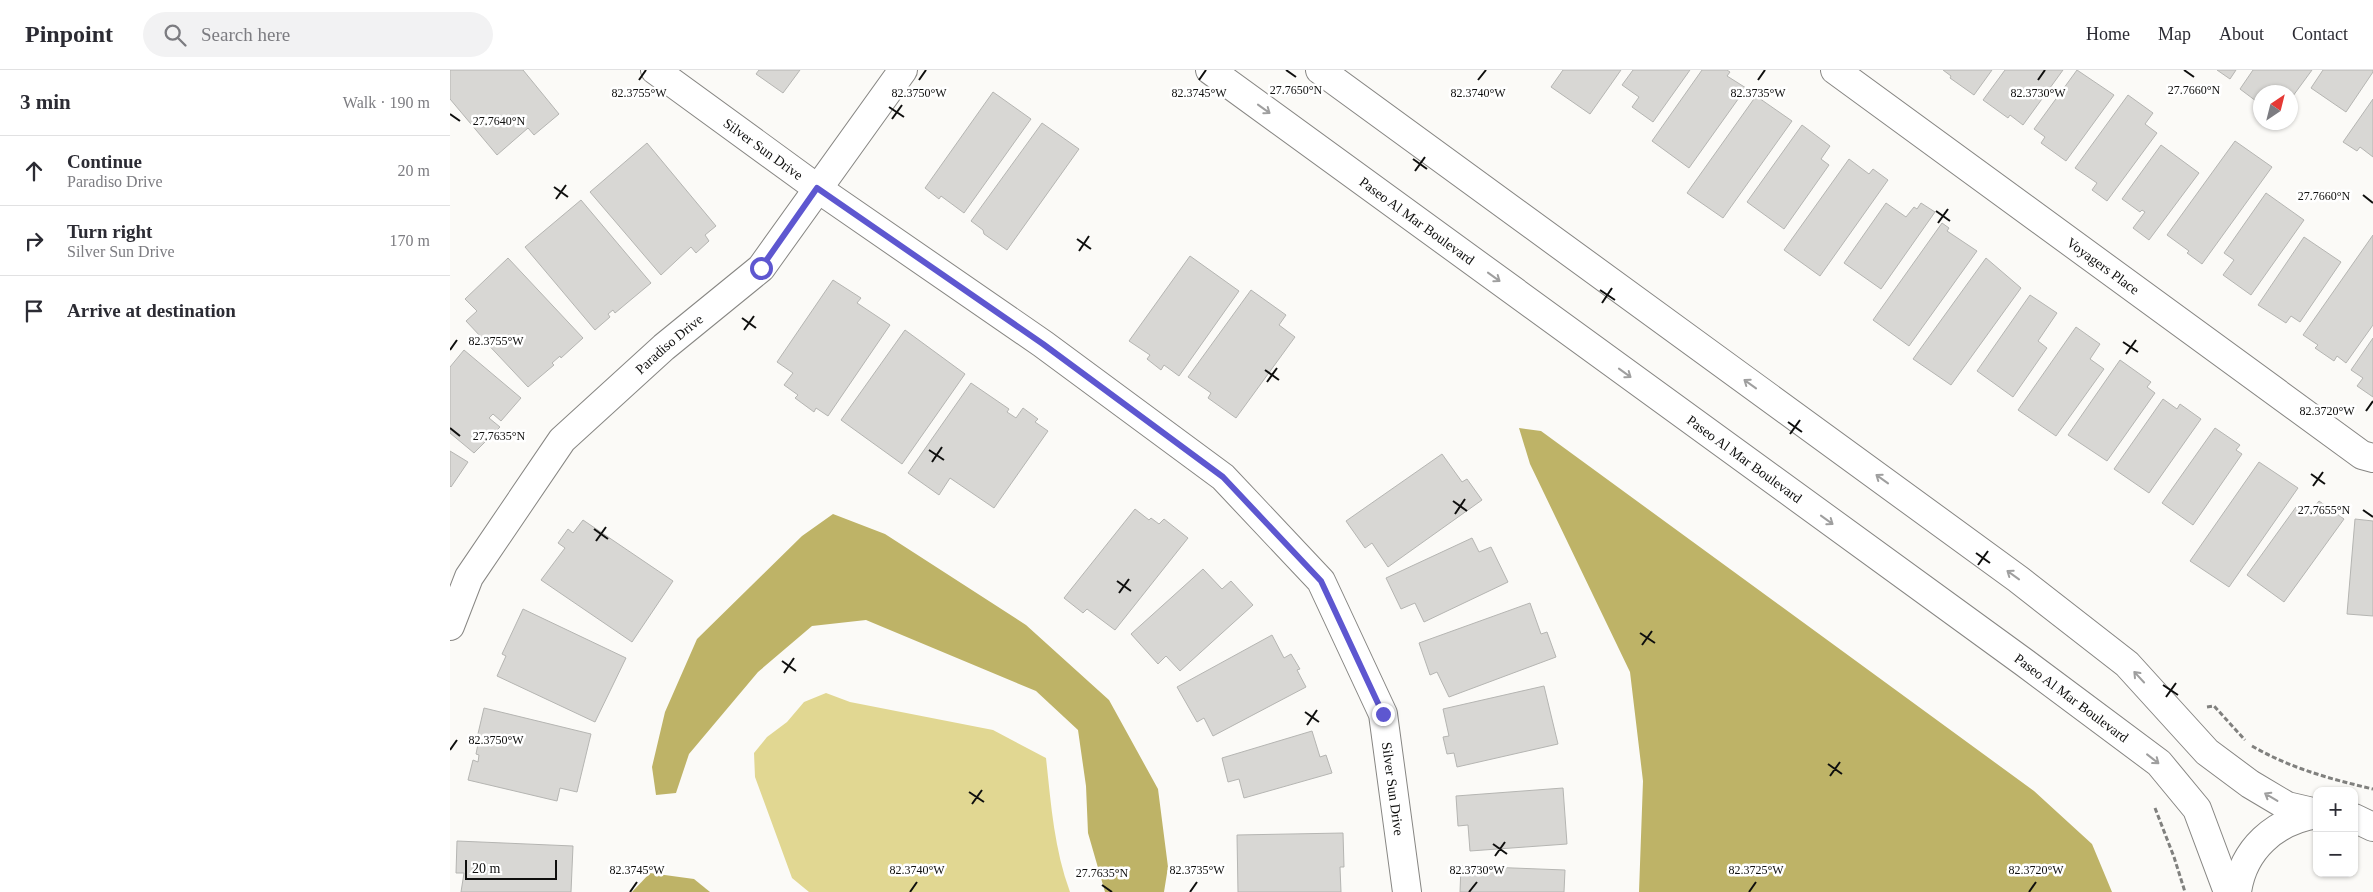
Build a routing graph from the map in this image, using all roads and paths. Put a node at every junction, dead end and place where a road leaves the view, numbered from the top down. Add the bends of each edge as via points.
1 (655, 70) edge
2 (903, 70) edge
3 (1210, 70) edge
4 (1320, 70) edge
5 (1835, 70) edge
6 (817, 188) junction
7 (2373, 458) edge
8 (450, 626) edge
9 (2214, 706) dead end
10 (2373, 789) edge
11 (2154, 806) dead end
12 (2313, 812) edge
13 (2313, 814) edge
14 (1407, 892) edge
15 (2185, 892) edge
16 (2228, 892) edge
17 (2236, 892) edge

1 - 6 main road, Silver Sun Drive
2 - 6 main road, Paradiso Drive
3 -> 16 main road, Paseo Al Mar Boulevard via 2017,657 2159,764 2197,809
12 -> 4 main road via 2287,806 2250,784 2208,752 2126,664 2018,579
5 - 7 main road, Voyagers Place via 2362,455
6 - 8 main road, Paradiso Drive via 761,268 664,346 562,440 469,577
6 - 14 main road, Silver Sun Drive via 1043,344 1223,477 1321,581 1383,714
9 - 10 path via 2249,744 2274,759 2322,777
11 - 15 path
13 - 17 main road via 2285,823 2257,845 2242,869

